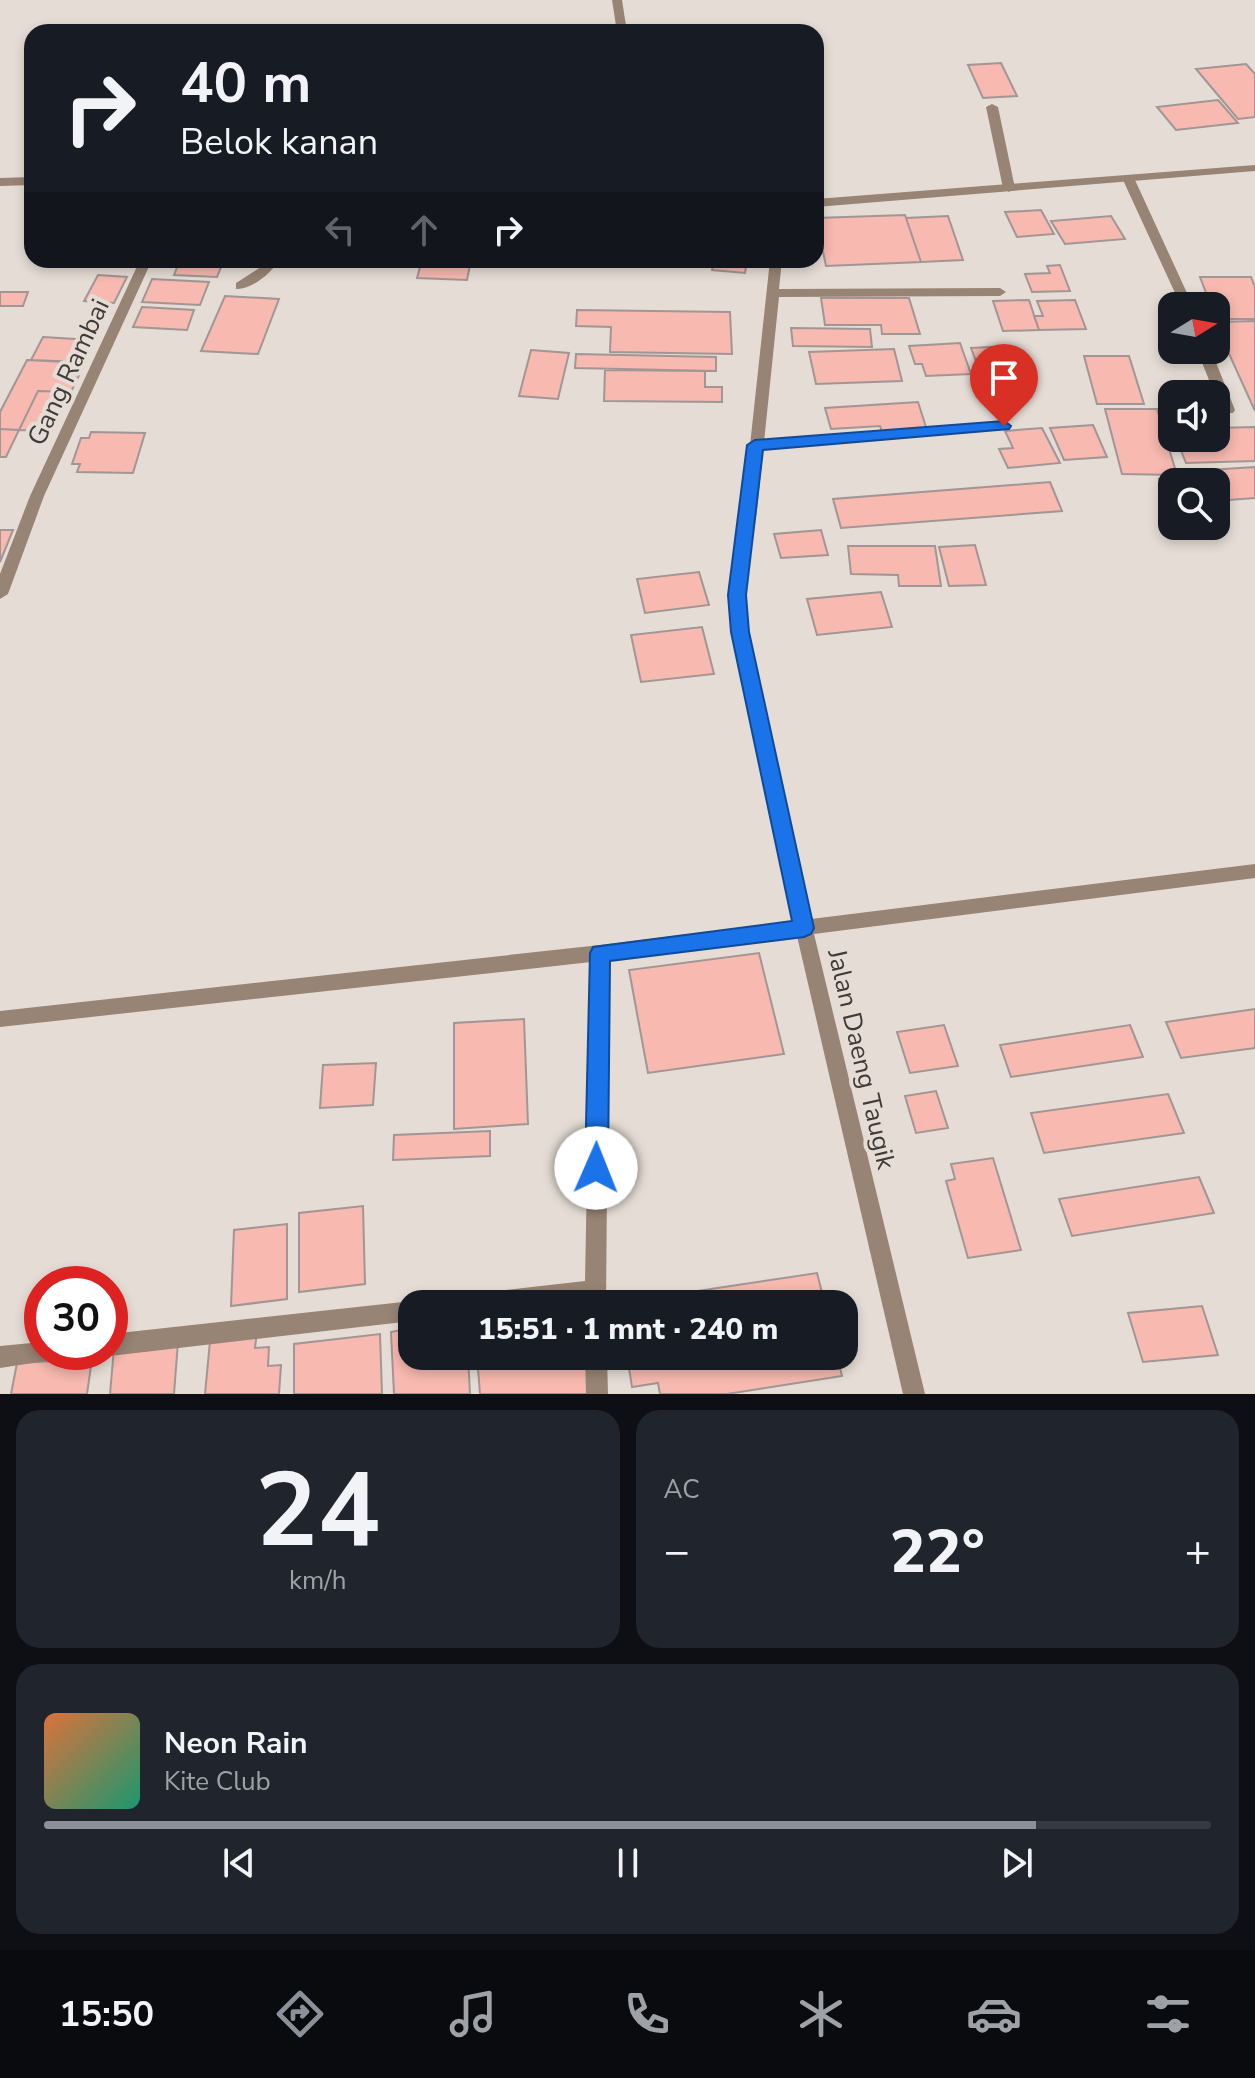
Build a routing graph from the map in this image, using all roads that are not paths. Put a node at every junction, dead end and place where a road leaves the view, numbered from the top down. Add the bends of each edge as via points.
1 (617, 0) edge
2 (621, 24) edge
3 (992, 107) dead end
4 (1255, 168) edge
5 (1129, 180) junction
6 (24, 181) edge
7 (4, 182) edge
8 (1009, 188) junction
9 (0, 196) edge
10 (824, 202) edge
11 (142, 268) edge
12 (267, 268) edge
13 (775, 268) edge
14 (240, 286) dead end
15 (1000, 292) dead end
16 (1181, 292) edge
17 (773, 293) junction
18 (1004, 426) dead end
19 (755, 445) junction
20 (0, 594) edge
21 (1255, 871) edge
22 (804, 928) junction
23 (600, 953) junction
24 (0, 1019) edge
25 (594, 1290) edge
26 (398, 1313) edge
27 (128, 1343) edge
28 (24, 1354) edge
29 (0, 1357) edge
30 (596, 1370) edge
31 (597, 1394) edge
32 (914, 1394) edge

1 - 2 street
3 - 8 street
4 - 5 street
5 - 8 street
5 - 16 street
6 - 7 street
7 - 9 street
8 - 10 street
11 - 20 street, Gang Rambai via 37,496
12 - 14 street
13 - 17 street, Jalan Daeng Taugik
15 - 17 street
17 - 19 street, Jalan Daeng Taugik
18 - 19 street
19 - 22 street, Jalan Daeng Taugik via 737,595 740,632
21 - 22 street
22 - 23 street
22 - 32 street, Jalan Daeng Taugik
23 - 24 street
23 - 25 street
26 - 27 street
28 - 29 street
30 - 31 street

